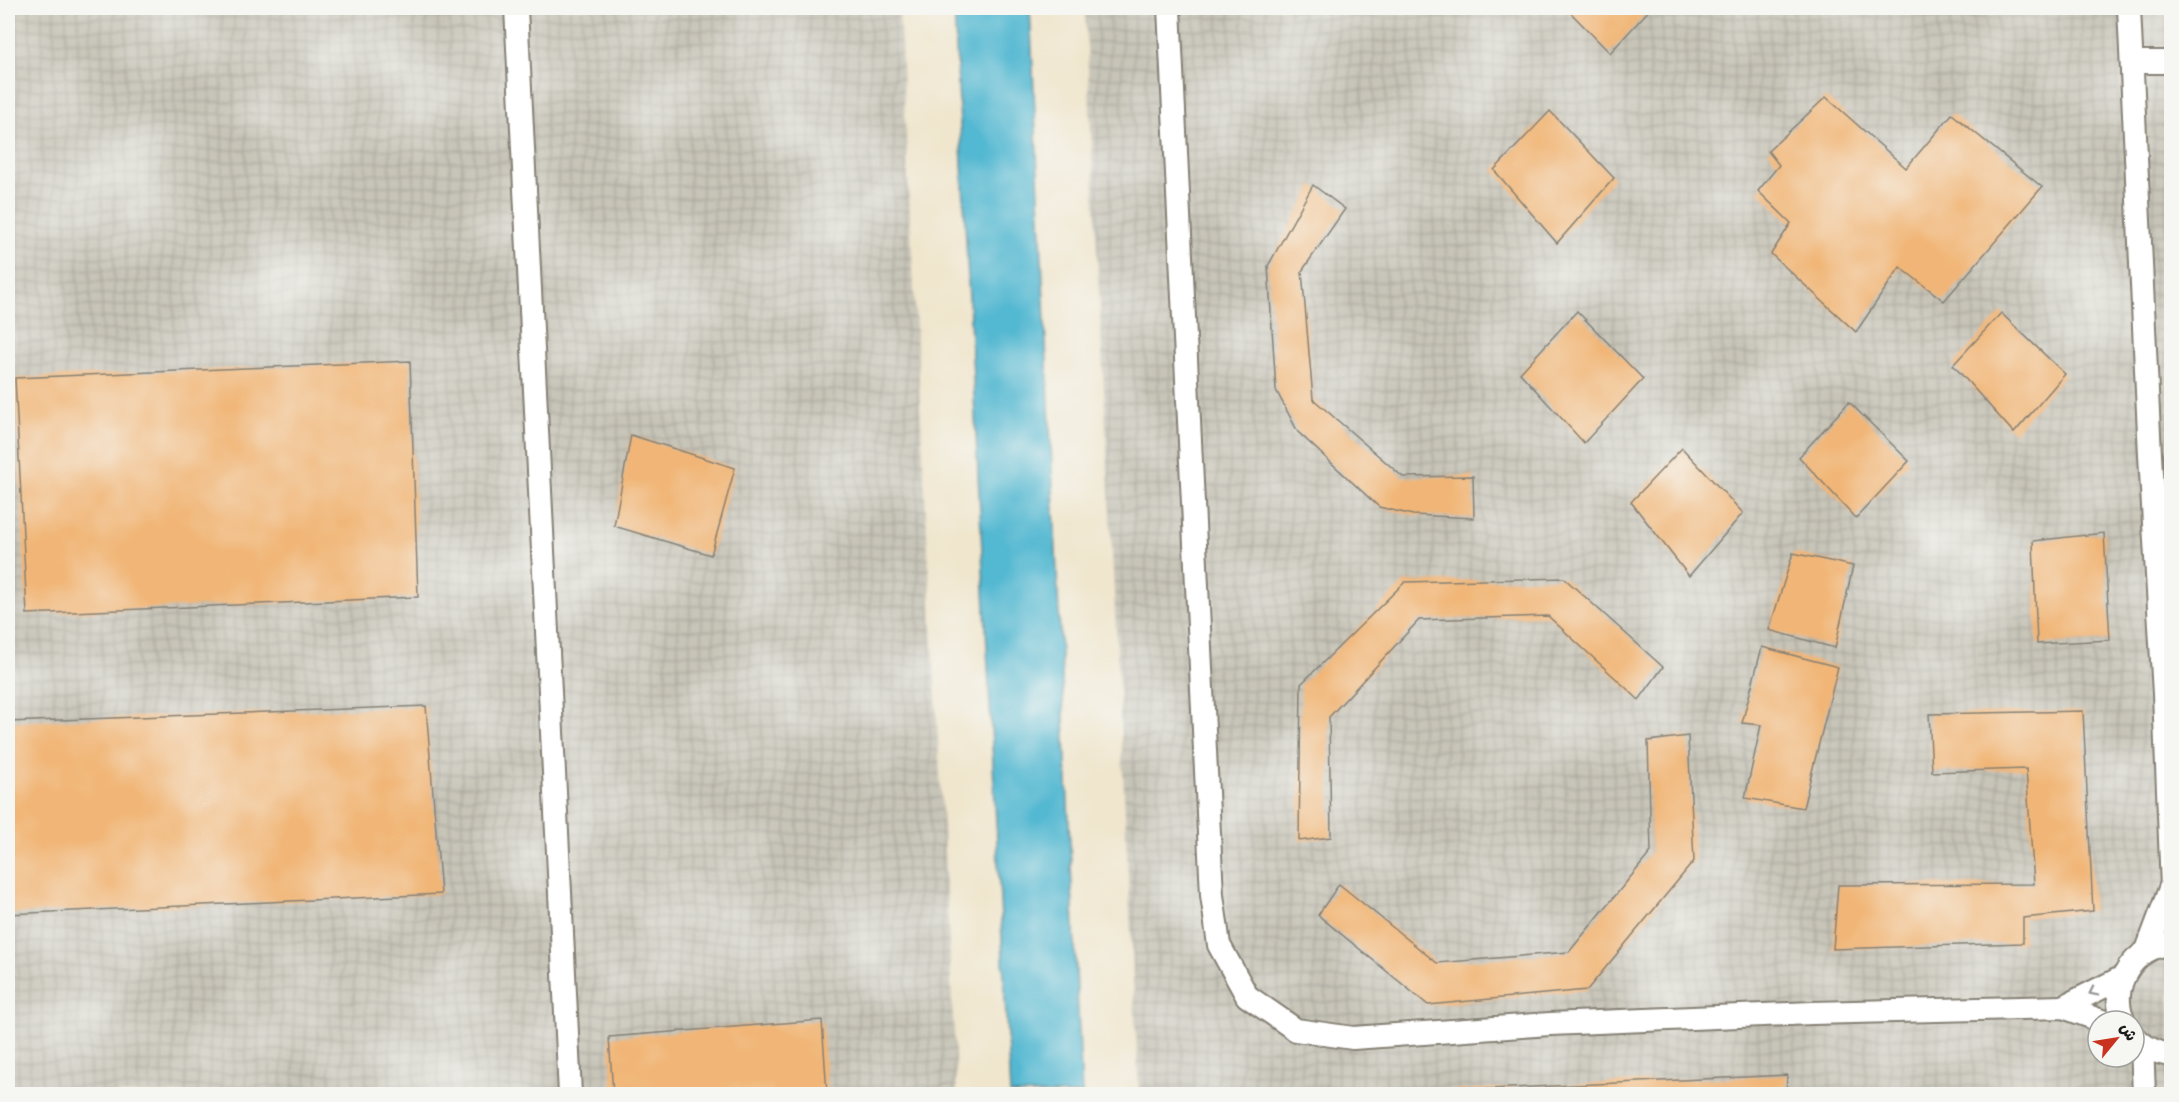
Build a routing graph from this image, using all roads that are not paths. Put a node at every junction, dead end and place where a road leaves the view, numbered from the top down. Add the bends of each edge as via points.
1 (516, 8) edge
2 (1169, 8) edge
3 (2129, 8) edge
4 (2132, 62) junction
5 (2172, 62) edge
6 (2171, 886) edge
7 (2172, 944) edge
8 (2147, 950) junction
9 (2123, 977) junction
10 (2063, 1007) junction
11 (2120, 1009) edge
12 (2086, 1015) edge
13 (2146, 1045) edge
14 (2172, 1055) edge
15 (2141, 1069) edge
16 (570, 1095) edge
17 (2144, 1095) edge

1 - 16 lane
2 - 10 lane via 1212,895 1219,945 1247,996 1296,1030 1353,1038 1550,1024
3 - 4 lane
4 - 5 lane
4 - 6 lane
6 - 8 lane
7 - 8 lane
8 - 9 lane
9 -> 10 lane
9 - 11 lane
10 - 12 lane
13 - 14 lane via 2158,1053
15 - 17 lane

